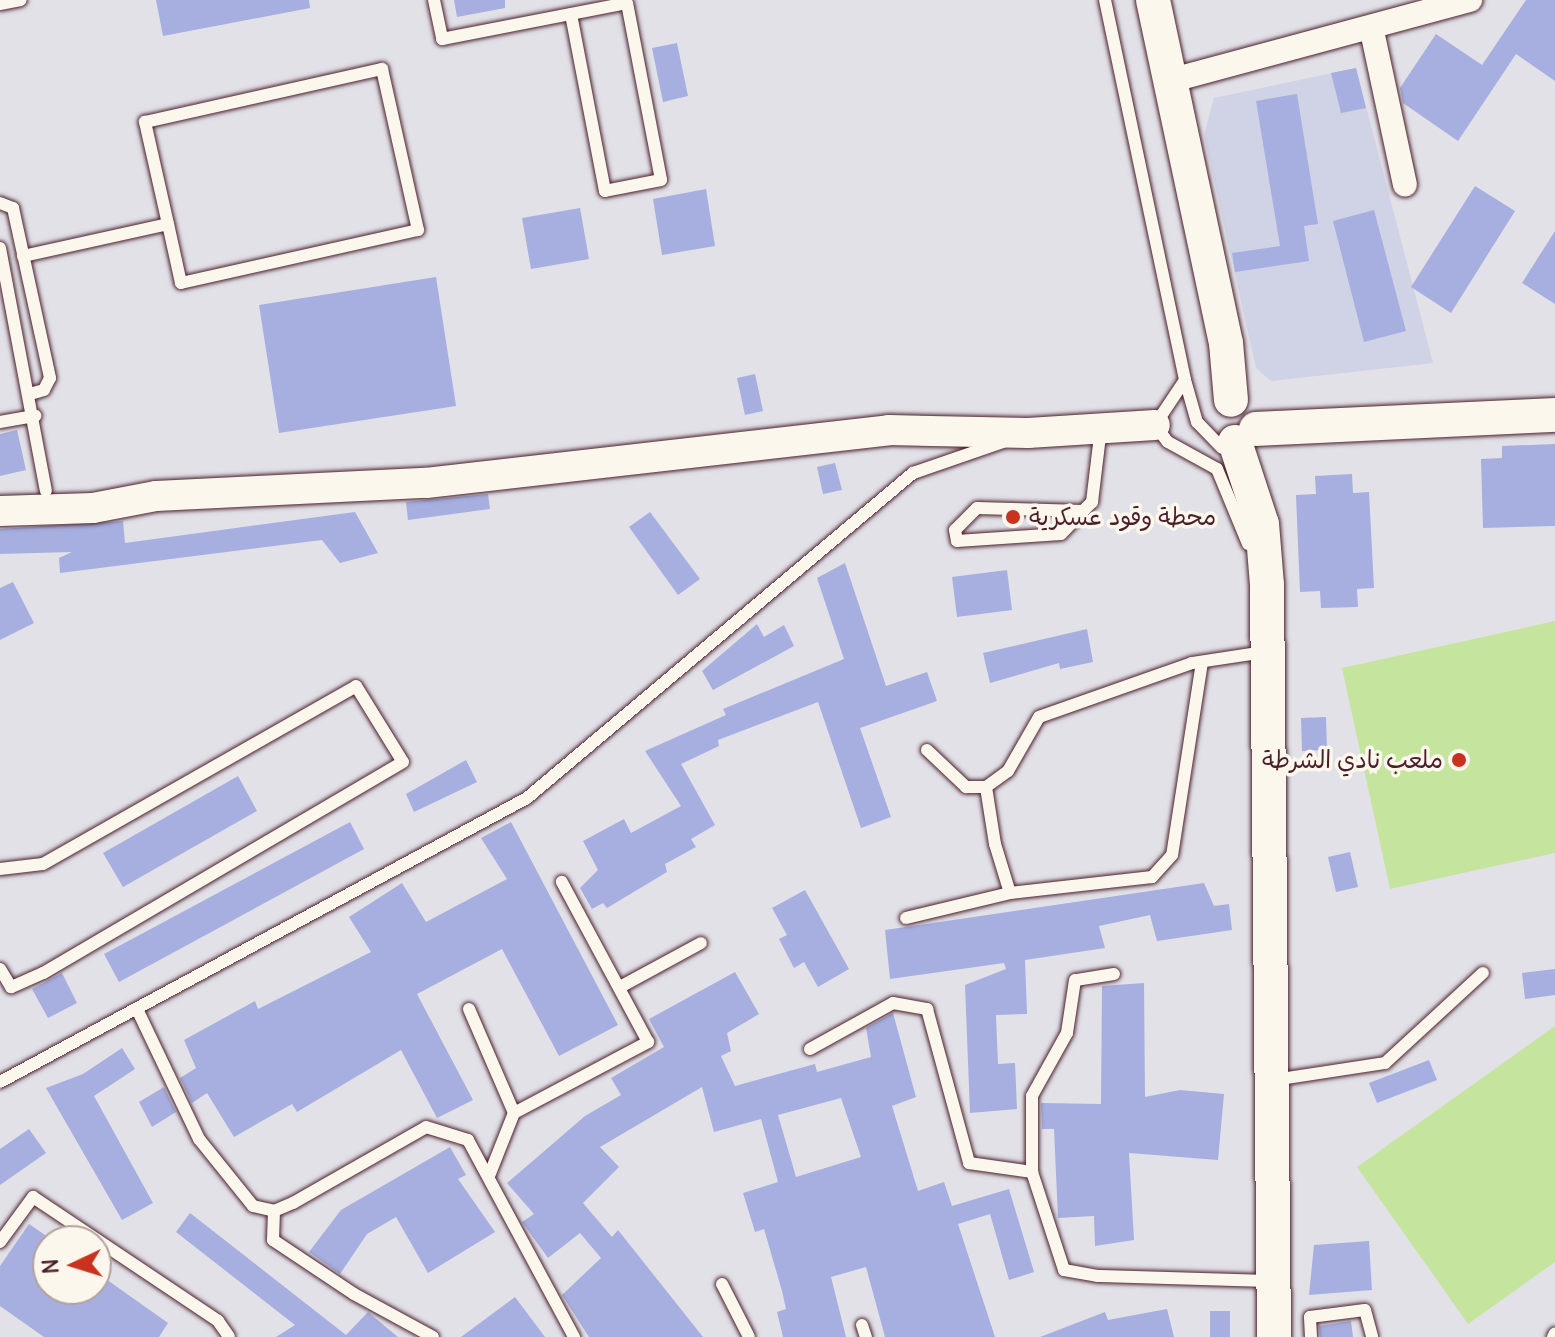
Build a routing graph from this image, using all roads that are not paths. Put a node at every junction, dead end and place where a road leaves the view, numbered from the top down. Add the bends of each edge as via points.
1 (21, 0) edge
2 (434, 0) edge
3 (1105, 0) edge
4 (1153, 0) edge
5 (1470, 0) edge
6 (0, 4) edge
7 (571, 14) junction
8 (1372, 31) junction
9 (1169, 81) junction
10 (1405, 185) dead end
11 (0, 203) edge
12 (168, 224) junction
13 (0, 248) edge
14 (23, 256) junction
15 (1185, 380) junction
16 (30, 394) junction
17 (1555, 397) edge
18 (1555, 415) edge
19 (35, 416) junction
20 (0, 422) edge
21 (1155, 425) junction
22 (1101, 428) junction
23 (1028, 433) junction
24 (1234, 435) junction
25 (46, 491) junction
26 (0, 493) edge
27 (156, 496) junction
28 (0, 511) edge
29 (1083, 511) junction
30 (1268, 651) junction
31 (1202, 662) junction
32 (927, 750) dead end
33 (986, 787) junction
34 (0, 869) edge
35 (562, 882) dead end
36 (1010, 893) junction
37 (906, 918) dead end
38 (701, 943) dead end
39 (0, 969) edge
40 (1483, 973) dead end
41 (1114, 974) dead end
42 (620, 987) junction
43 (137, 1009) junction
44 (469, 1009) dead end
45 (810, 1049) dead end
46 (1271, 1081) junction
47 (0, 1082) edge
48 (514, 1113) junction
49 (1032, 1172) junction
50 (489, 1176) junction
51 (274, 1211) junction
52 (0, 1242) edge
53 (1271, 1281) junction
54 (722, 1284) dead end
55 (229, 1337) edge
56 (433, 1337) edge
57 (574, 1337) edge
58 (749, 1337) edge
59 (1274, 1337) edge
60 (1311, 1337) edge
61 (1372, 1337) edge

1 - 6 lane
2 - 7 lane via 442,39
3 - 15 lane
4 - 9 main road
5 - 8 street
7 - 7 lane via 605,191 661,180 627,3
8 - 9 street
8 - 10 street
9 - 24 main road via 1226,343
11 - 14 lane via 13,208
12 - 12 lane via 145,122 382,69 418,230 181,283
12 - 14 lane
13 - 16 lane
14 - 16 lane via 50,378 44,390
15 - 21 lane
15 - 24 lane via 1197,422
16 - 19 lane
17 - 24 main road
18 - 24 main road
19 - 20 lane
19 - 25 lane
21 - 22 street
21 - 24 lane via 1168,442
22 - 23 street
22 - 29 lane via 1092,502
23 - 27 street via 889,430 426,483
23 - 43 lane via 913,473 527,798
24 - 30 main road via 1262,524
25 - 26 street
25 - 27 street
27 - 28 street via 93,508
29 - 29 lane via 1061,534 957,541 955,530 977,508
30 - 31 lane
30 - 46 main road
31 - 33 lane via 1039,717 1008,771
31 - 36 lane via 1172,855 1152,877
32 - 33 lane via 966,787
33 - 36 lane
34 - 39 lane via 43,864 356,686 403,762 43,973 11,987
35 - 42 lane
36 - 37 lane
38 - 42 lane
40 - 46 lane via 1385,1063
41 - 49 lane via 1075,980 1067,1033 1032,1096
42 - 48 lane via 648,1042
43 - 47 lane
43 - 51 lane via 199,1139 253,1206
44 - 48 lane
45 - 49 lane via 893,1003 927,1009 969,1163
46 - 53 main road
48 - 50 lane
49 - 53 lane via 1064,1270 1098,1276
50 - 51 lane via 474,1159 468,1140 426,1127
50 - 57 lane
51 - 56 lane via 273,1240 354,1294
52 - 55 lane via 33,1197 218,1321
53 - 59 main road
54 - 58 lane
60 - 61 lane via 1310,1317 1365,1310

